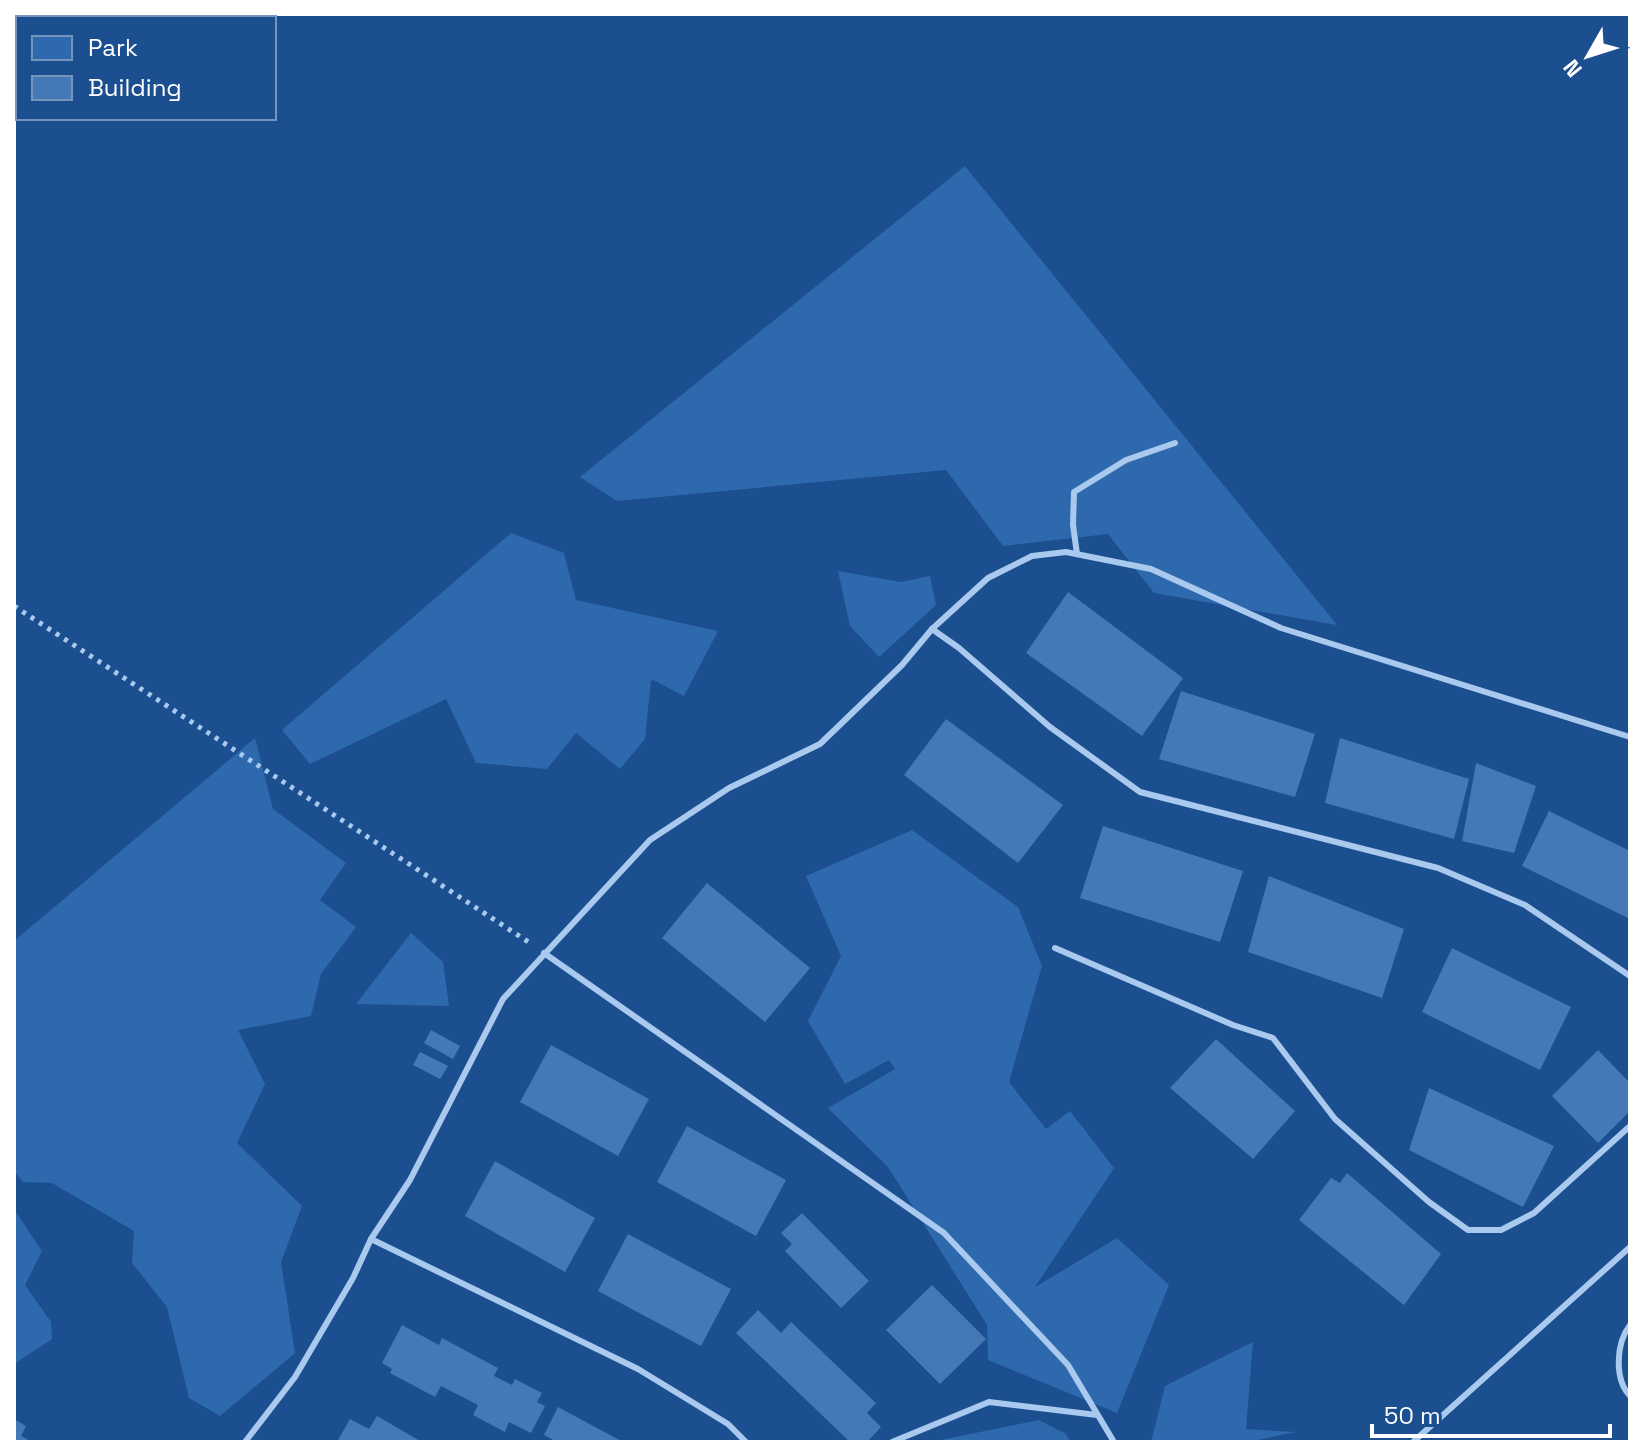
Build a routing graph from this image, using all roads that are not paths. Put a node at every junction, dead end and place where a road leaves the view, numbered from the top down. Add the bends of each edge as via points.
1 (1175, 443) dead end
2 (1077, 554) junction
3 (932, 629) junction
4 (1630, 737) edge
5 (1055, 948) dead end
6 (544, 953) junction
7 (1630, 976) edge
8 (1630, 1126) edge
9 (371, 1239) junction
10 (1630, 1247) edge
11 (1630, 1325) edge
12 (1630, 1396) edge
13 (1097, 1415) junction
14 (245, 1442) edge
15 (746, 1442) edge
16 (892, 1442) edge
17 (1114, 1442) edge
18 (1413, 1442) edge

1 - 2 lane via 1126,460 1074,492
2 - 3 lane via 1032,556 988,578
2 - 4 lane via 1151,569 1281,628
3 - 6 lane via 820,744 729,788 650,840
3 - 7 lane via 1050,727 1140,792 1438,868 1525,905
5 - 8 lane via 1273,1038 1335,1119 1468,1230 1501,1230 1534,1213
6 - 9 lane via 503,999 410,1180
6 - 13 lane via 944,1233 1068,1365
9 - 14 lane via 295,1377
9 - 15 lane via 638,1369 728,1424
10 - 18 lane
11 - 12 lane via 1618,1363
13 - 16 lane via 989,1402
13 - 17 lane

